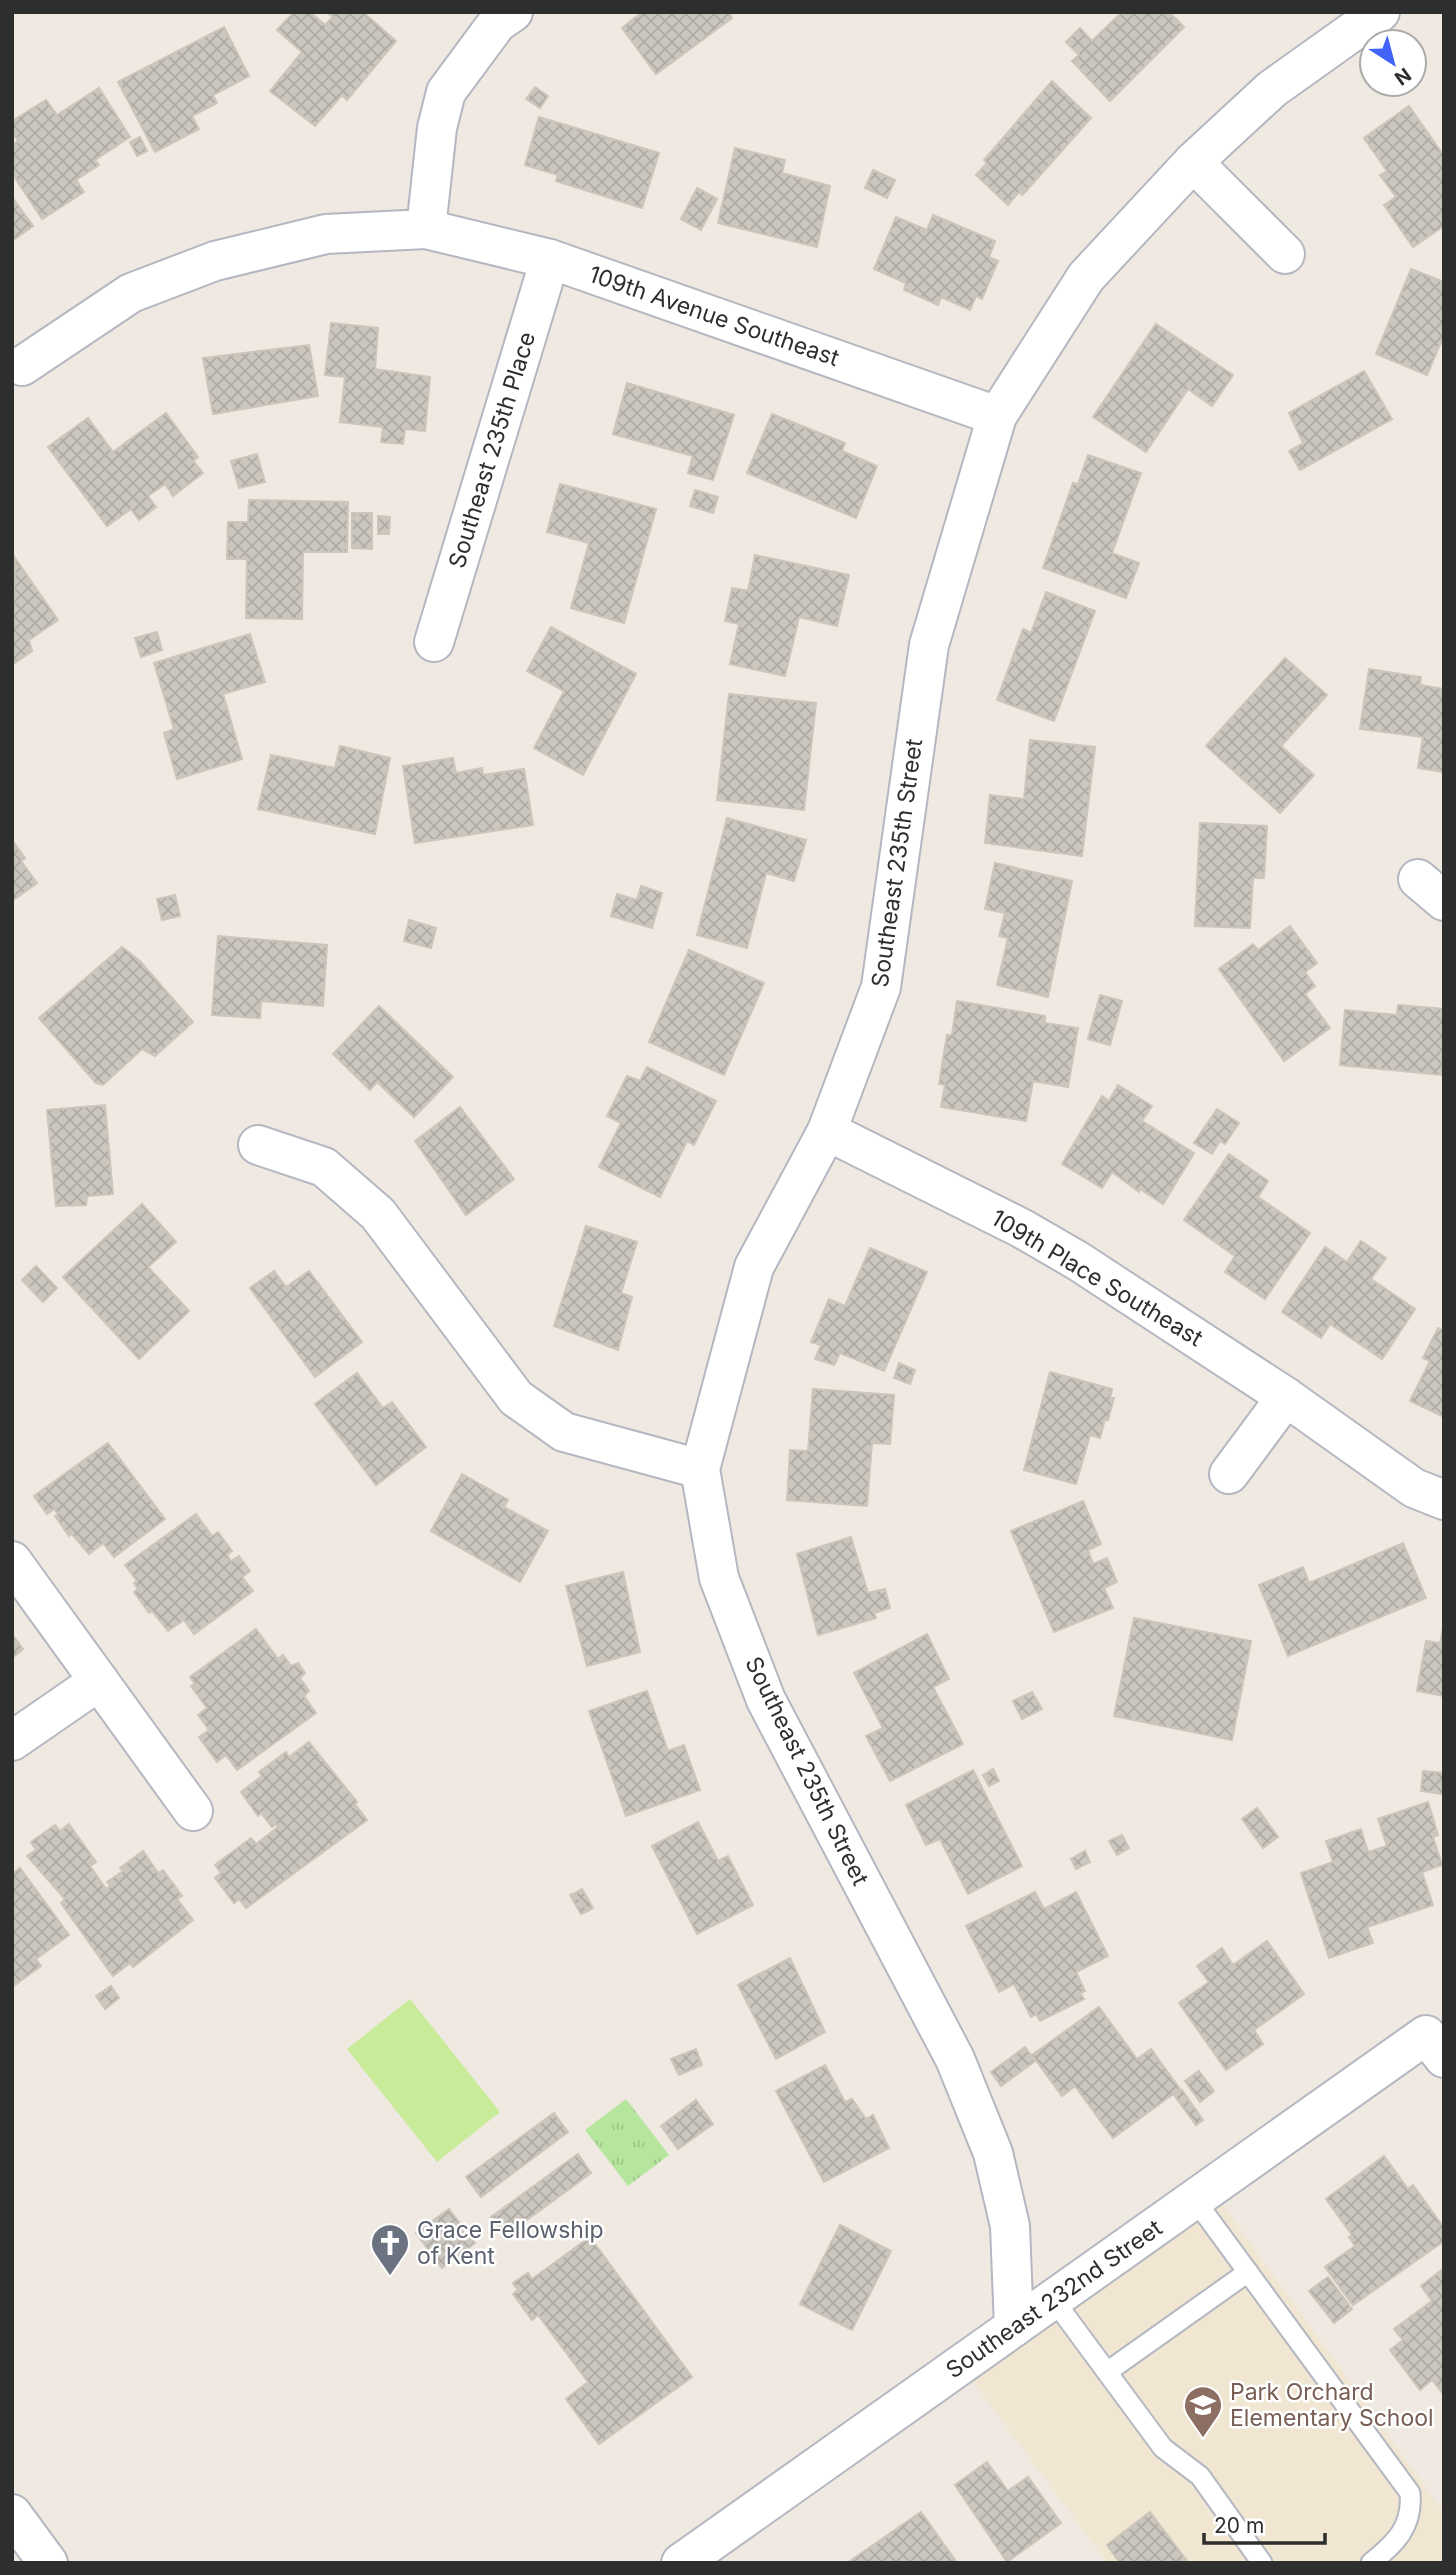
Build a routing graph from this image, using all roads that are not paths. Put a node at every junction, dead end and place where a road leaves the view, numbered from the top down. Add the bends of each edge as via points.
1 (513, 12) edge
2 (1380, 12) edge
3 (1193, 162) junction
4 (426, 229) junction
5 (1285, 254) dead end
6 (550, 259) junction
7 (22, 366) dead end
8 (997, 416) junction
9 (434, 642) dead end
10 (827, 1131) junction
11 (258, 1145) dead end
12 (1286, 1397) junction
13 (700, 1469) junction
14 (1229, 1475) dead end
15 (1444, 1500) edge
16 (12, 1561) edge
17 (99, 1681) junction
18 (12, 1741) edge
19 (192, 1811) dead end
20 (1435, 2046) edge
21 (1195, 2200) junction
22 (1248, 2272) junction
23 (1053, 2299) junction
24 (1014, 2327) junction
25 (1107, 2372) junction
26 (12, 2514) edge
27 (48, 2563) edge
28 (681, 2563) edge
29 (1262, 2563) edge
30 (1371, 2563) edge

1 - 4 street via 497,23 446,92 437,128
2 - 3 street, Southeast 235th Street via 1272,89
3 - 5 street
3 - 8 street, Southeast 235th Street via 1086,277
4 - 6 street, 109th Avenue Southeast
4 - 7 street, 109th Avenue Southeast via 327,234 215,261 131,293
6 - 8 street, 109th Avenue Southeast
6 - 9 street, Southeast 235th Place
8 - 10 street, Southeast 235th Street via 929,645 881,987
10 - 12 street, 109th Place Southeast via 1032,1234
10 - 13 street, Southeast 235th Street via 754,1267
11 - 13 street via 324,1167 378,1214 516,1398 564,1432
12 - 14 street
12 - 15 street, 109th Place Southeast via 1414,1488
13 - 24 street, Southeast 235th Street via 719,1578 766,1700 955,2059 993,2153 1010,2226
16 - 17 street
17 - 18 street
17 - 19 street
20 - 21 street, Southeast 232nd Street
21 - 22 lane
21 - 23 street, Southeast 232nd Street
22 - 25 lane
22 - 30 lane via 1410,2493 1411,2510 1404,2533
23 - 24 street, Southeast 232nd Street
23 - 25 lane
24 - 28 street, Southeast 232nd Street
25 - 29 lane via 1163,2448 1200,2476
26 - 27 street

